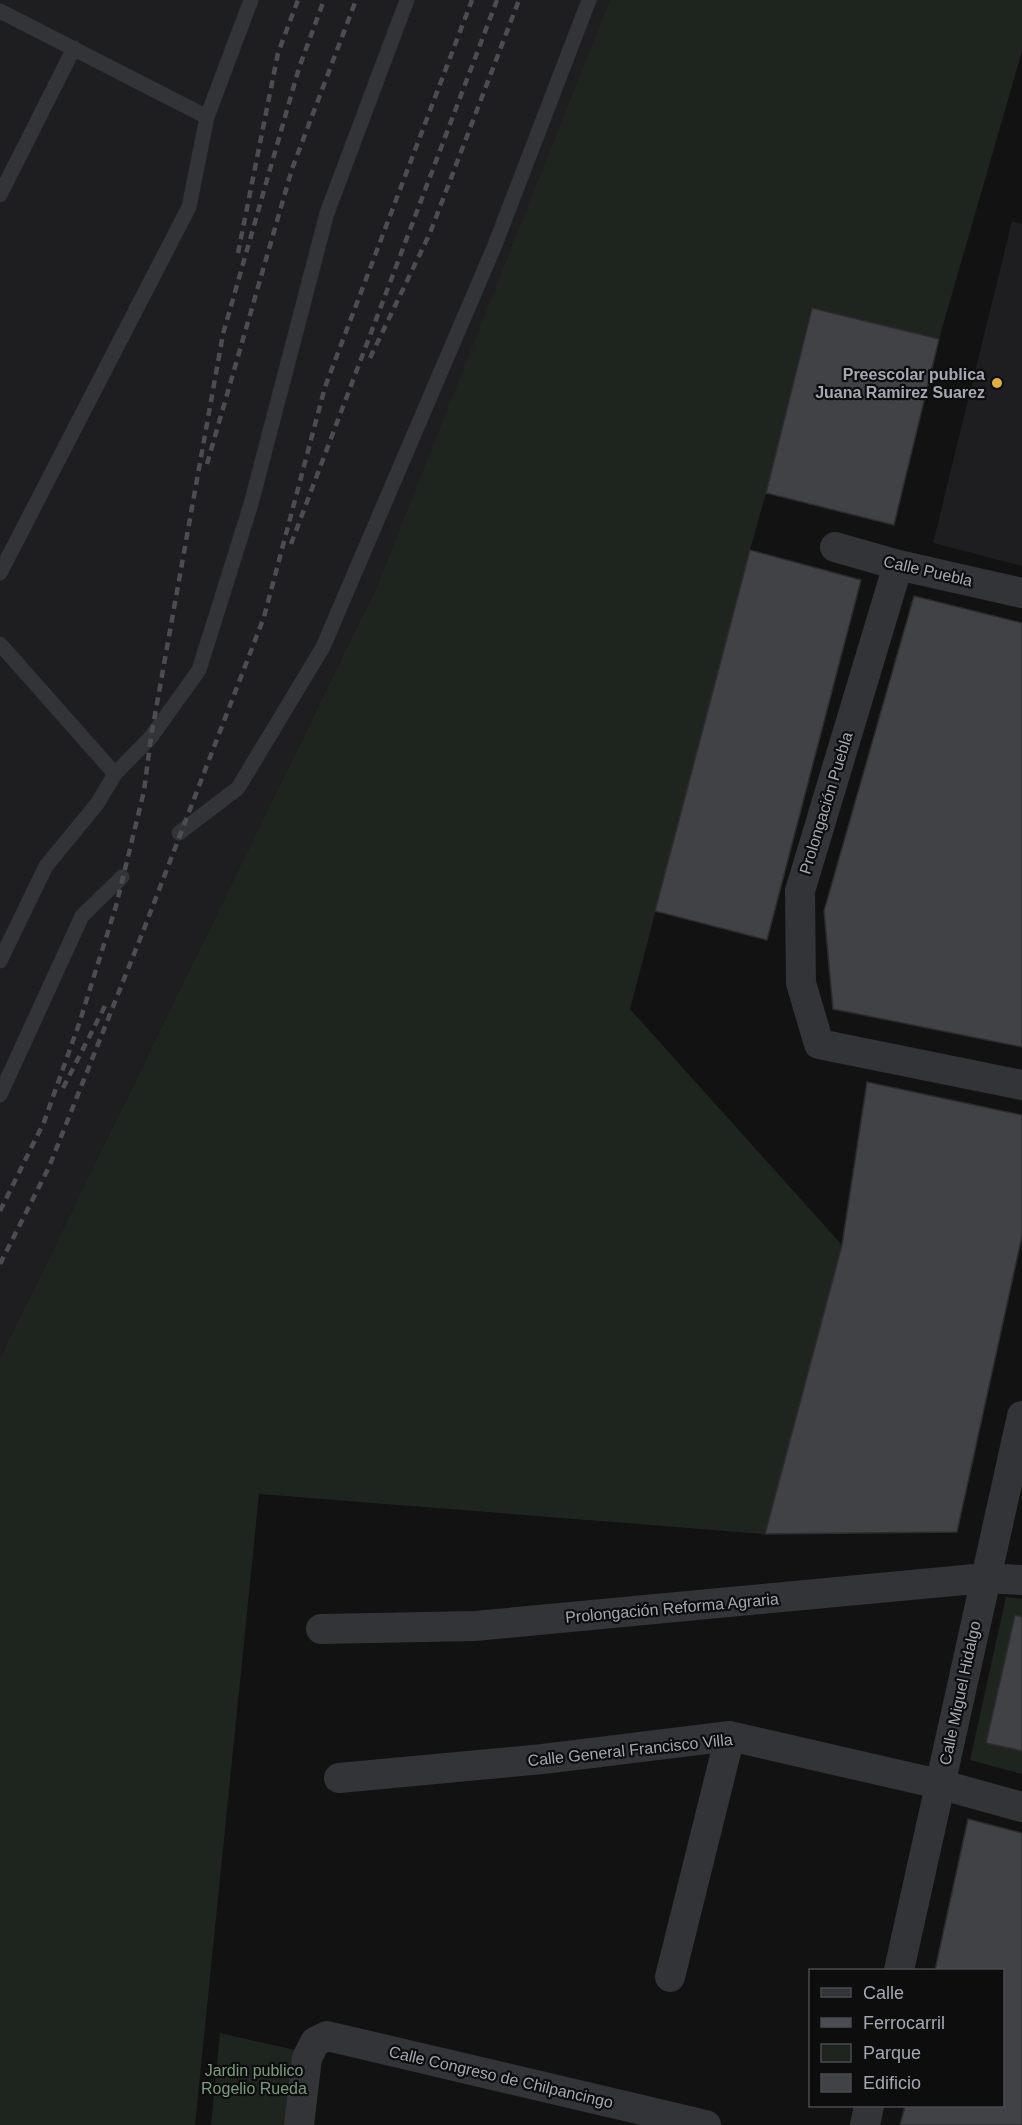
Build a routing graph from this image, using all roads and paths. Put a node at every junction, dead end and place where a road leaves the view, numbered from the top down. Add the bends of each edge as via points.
1 (251, 0) edge
2 (407, 0) edge
3 (590, 0) edge
4 (0, 10) edge
5 (74, 48) junction
6 (207, 117) junction
7 (0, 195) edge
8 (835, 547) dead end
9 (898, 565) junction
10 (0, 573) edge
11 (1022, 593) edge
12 (0, 644) edge
13 (115, 774) junction
14 (179, 834) dead end
15 (122, 877) dead end
16 (0, 961) edge
17 (1022, 1084) edge
18 (0, 1095) edge
19 (1022, 1416) edge
20 (985, 1578) junction
21 (1022, 1580) edge
22 (321, 1629) dead end
23 (730, 1736) junction
24 (339, 1778) dead end
25 (939, 1784) junction
26 (1022, 1807) edge
27 (898, 1969) edge
28 (670, 1977) dead end
29 (869, 2107) edge
30 (299, 2125) edge
31 (705, 2125) edge
32 (865, 2125) edge

1 - 6 lane
2 - 13 lane via 327,213 251,504 199,670 151,737
3 - 14 lane via 495,245 322,647 238,788
4 - 5 lane
5 - 6 lane
5 - 7 lane
6 - 10 lane via 189,207
8 - 9 street, Calle Puebla
9 - 11 street, Calle Puebla
9 - 17 street, Prolongación Puebla via 800,891 801,983 819,1044
12 - 13 lane
13 - 16 lane via 97,804 46,866
15 - 18 lane via 82,916
19 - 20 street, Calle Miguel Hidalgo
20 - 21 street, Prolongación Reforma Agraria
20 - 22 street, Prolongación Reforma Agraria via 476,1626
20 - 25 street, Calle Miguel Hidalgo
23 - 24 street, Calle General Francisco Villa
23 - 25 street, Calle General Francisco Villa
23 - 28 street
25 - 26 street, Calle General Francisco Villa
25 - 27 street, Calle Miguel Hidalgo
29 - 32 street
30 - 31 street, Calle Congreso de Chilpancingo via 307,2058 315,2042 327,2036

